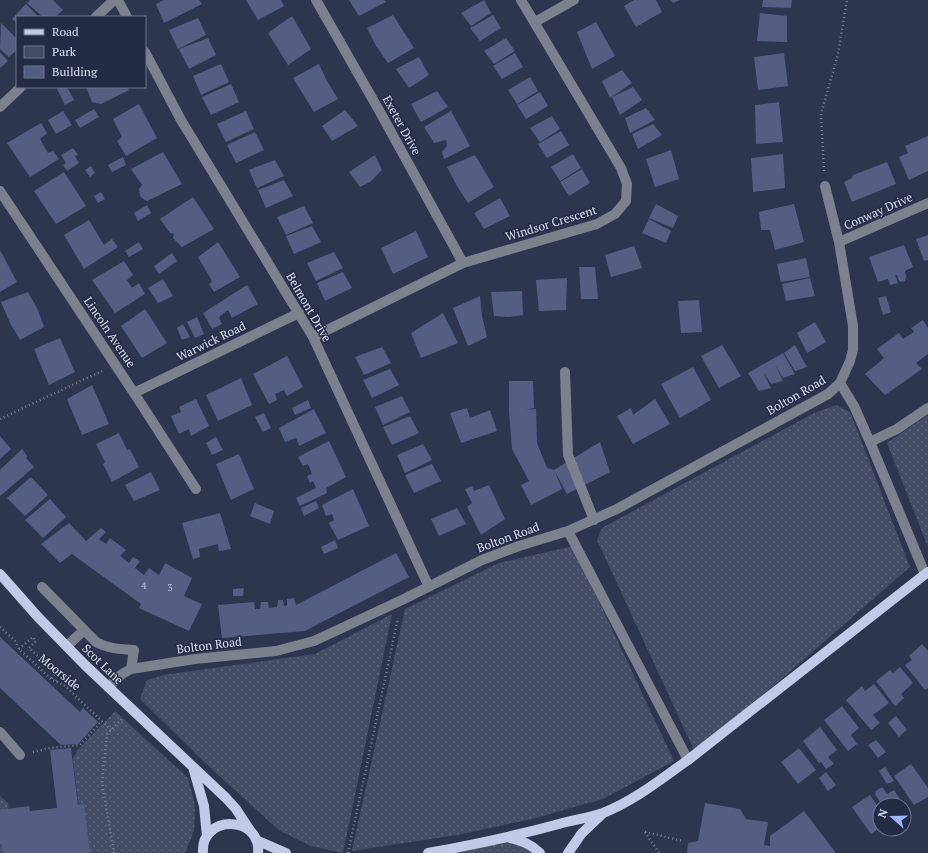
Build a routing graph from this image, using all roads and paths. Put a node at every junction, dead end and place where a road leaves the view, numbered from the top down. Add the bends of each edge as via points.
1 (114, 0) edge
2 (118, 0) edge
3 (316, 0) edge
4 (521, 0) edge
5 (574, 0) edge
6 (847, 0) edge
7 (97, 16) edge
8 (126, 16) edge
9 (534, 22) junction
10 (146, 54) edge
11 (20, 88) edge
12 (0, 107) edge
13 (825, 186) joint
14 (0, 191) edge
15 (928, 203) edge
16 (838, 242) junction
17 (463, 263) junction
18 (299, 313) junction
19 (313, 337) junction
20 (116, 364) junction
21 (565, 372) dead end
22 (840, 383) junction
23 (134, 393) junction
24 (928, 408) edge
25 (0, 419) edge
26 (870, 442) junction
27 (196, 489) dead end
28 (594, 520) junction
29 (568, 531) junction
30 (926, 573) edge
31 (0, 574) edge
32 (42, 587) dead end
33 (429, 587) junction
34 (402, 600) junction
35 (0, 627) edge
36 (84, 630) junction
37 (67, 646) junction
38 (20, 649) junction
39 (131, 669) junction
40 (64, 673) dead end
41 (51, 679) junction
42 (56, 681) junction
43 (108, 687) junction
44 (131, 709) junction
45 (102, 721) junction
46 (111, 730) junction
47 (0, 732) edge
48 (20, 755) joint
49 (688, 760) junction
50 (193, 767) junction
51 (603, 812) junction
52 (207, 836) junction
53 (254, 836) junction
54 (508, 837) junction
55 (683, 841) dead end
56 (202, 852) edge
57 (114, 853) edge
58 (258, 853) edge
59 (286, 853) edge
60 (348, 853) edge
61 (428, 853) edge
62 (540, 853) edge
63 (568, 853) edge
64 (659, 853) edge

1 - 7 street
2 - 8 street
3 - 17 street, Exeter Drive
4 - 9 street, Windsor Crescent
5 - 9 street
6 - 13 path via 838,54 821,114
9 - 17 street, Windsor Crescent via 621,168 627,184 626,202 615,214 597,224
10 - 18 street, Belmont Drive via 181,120
11 - 12 street
13 - 16 street
14 - 20 street, Lincoln Avenue
15 - 16 street, Conway Drive
16 - 22 street via 854,338 850,361
17 - 19 street, Windsor Crescent
18 - 19 street, Belmont Drive
18 - 23 street, Warwick Road
19 - 33 street, Belmont Drive
20 - 23 street, Lincoln Avenue
20 - 25 path
21 - 28 street via 568,455
22 - 26 street, Bolton Road via 854,406
22 - 28 street, Bolton Road via 828,394
23 - 27 street, Lincoln Avenue
24 - 26 street via 897,429
26 - 30 street, Bolton Road
28 - 29 street, Bolton Road
29 - 33 street, Bolton Road via 482,560
29 - 49 street
30 - 49 main road, Bolton Road
31 - 37 main road, Scot Lane
32 - 36 street
33 - 34 street, Bolton Road
34 - 39 street, Bolton Road via 314,641 276,651 195,659
34 - 60 path
35 - 38 path, Moorside
36 - 37 street
36 - 39 street via 102,646 134,650
37 - 43 main road, Scot Lane
38 - 41 path, Moorside
38 - 41 path via 33,637 36,641 29,648 56,674
39 - 43 street, Bolton Road
40 - 42 path
41 - 42 path, Moorside
42 - 45 path, Moorside via 64,685
43 - 44 main road, Scot Lane
44 - 46 path
44 - 50 main road, Scot Lane
45 - 46 path, Moorside
45 - 48 path via 80,745
46 - 57 path via 107,734 102,783
47 - 48 street
49 - 51 main road, Bolton Road via 654,785
50 - 52 main road via 204,806
50 - 53 main road, Scot Lane via 236,809
51 - 54 main road, Bolton Road
51 - 63 main road, Bolton Road via 582,833
52 - 53 main road via 220,825 228,823 244,827
52 - 56 main road
53 - 58 main road
53 - 59 main road
54 - 61 main road, Bolton Road
54 - 62 main road via 524,841
55 - 64 path via 645,832

